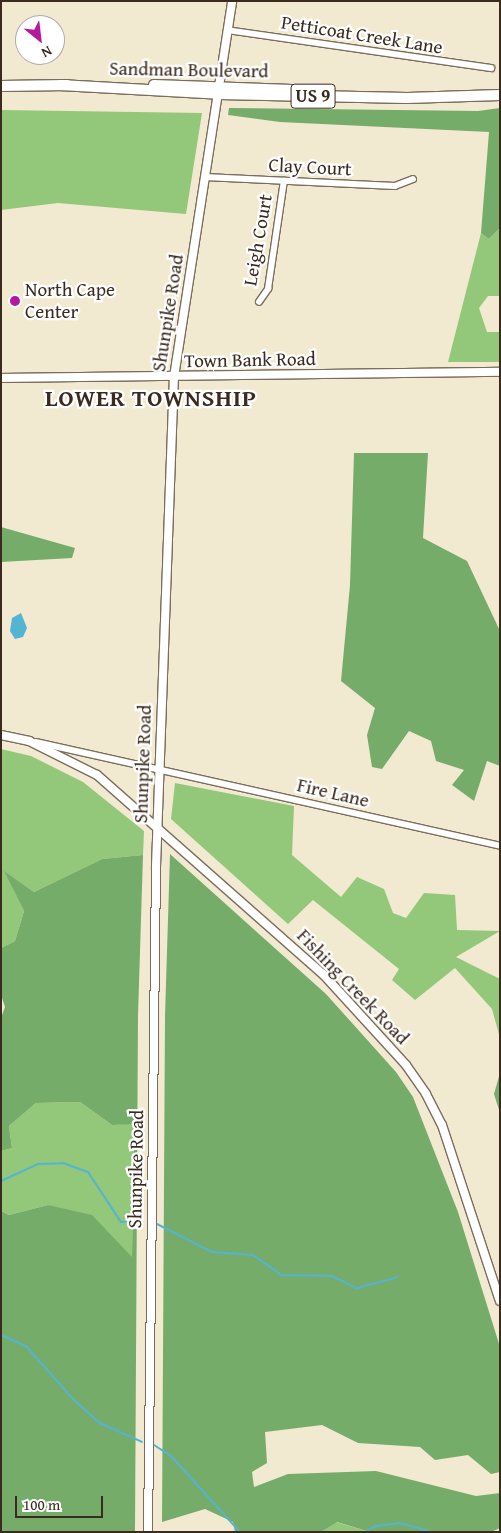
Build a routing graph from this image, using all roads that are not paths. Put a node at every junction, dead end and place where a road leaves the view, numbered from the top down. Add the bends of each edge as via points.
1 (232, 1) edge
2 (228, 30) junction
3 (491, 68) dead end
4 (1, 86) edge
5 (219, 90) junction
6 (500, 95) edge
7 (205, 177) junction
8 (413, 179) dead end
9 (284, 181) junction
10 (260, 302) dead end
11 (500, 372) edge
12 (174, 377) junction
13 (1, 378) edge
14 (1, 735) edge
15 (29, 741) junction
16 (159, 770) junction
17 (157, 826) junction
18 (500, 846) edge
19 (500, 1301) edge
20 (148, 1532) edge

1 - 2 street, Shunpike Road
2 - 3 street, Petticoat Creek Lane
2 - 5 street, Shunpike Road
4 - 5 highway, Sandman Boulevard / US 9
5 - 6 highway, Sandman Boulevard / US 9 via 407,98
5 - 7 street, Shunpike Road
7 - 9 street, Clay Court
7 - 12 street, Shunpike Road
8 - 9 street, Clay Court via 395,186
9 - 10 street, Leigh Court via 268,289
11 - 12 street, Town Bank Road
12 - 13 street, Town Bank Road
12 - 16 street, Shunpike Road
14 - 15 street, Fishing Creek Road
15 - 16 street, Fire Lane
15 - 17 street, Fishing Creek Road via 97,775
16 - 17 street, Shunpike Road
16 - 18 street, Fire Lane
17 - 19 street, Fishing Creek Road via 323,974 417,1080 442,1125
17 - 20 street, Shunpike Road

